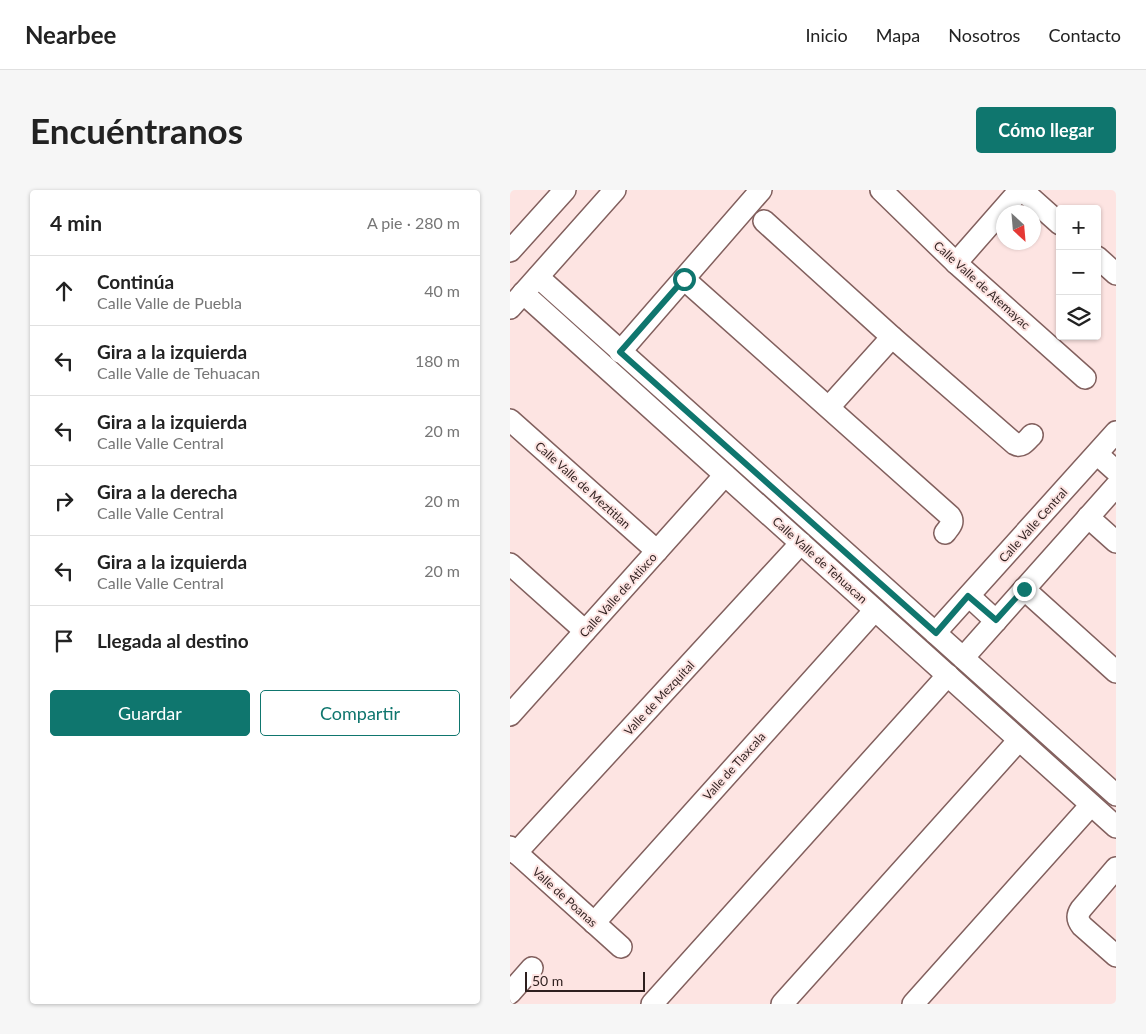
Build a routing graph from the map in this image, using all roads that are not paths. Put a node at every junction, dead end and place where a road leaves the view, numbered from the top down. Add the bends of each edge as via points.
1 (565, 190) edge
2 (615, 190) edge
3 (761, 190) edge
4 (881, 190) edge
5 (1021, 190) edge
6 (764, 221) dead end
7 (1056, 221) edge
8 (510, 251) edge
9 (1101, 261) edge
10 (956, 263) junction
11 (1116, 274) edge
12 (538, 277) junction
13 (684, 279) junction
14 (517, 300) edge
15 (892, 337) junction
16 (620, 352) junction
17 (1085, 378) dead end
18 (829, 408) junction
19 (510, 420) edge
20 (1116, 432) edge
21 (1032, 436) dead end
22 (1097, 454) junction
23 (1116, 471) edge
24 (725, 475) junction
25 (1116, 486) edge
26 (779, 494) junction
27 (764, 510) junction
28 (1088, 517) junction
29 (945, 533) dead end
30 (1116, 542) edge
31 (802, 544) junction
32 (657, 551) junction
33 (510, 564) edge
34 (1024, 589) junction
35 (968, 596) junction
36 (875, 610) junction
37 (996, 620) junction
38 (585, 631) junction
39 (936, 633) junction
40 (963, 658) junction
41 (1116, 672) edge
42 (948, 675) junction
43 (512, 709) edge
44 (1019, 740) junction
45 (1116, 795) edge
46 (1091, 805) junction
47 (1116, 827) edge
48 (513, 850) edge
49 (1116, 868) edge
50 (594, 923) junction
51 (621, 947) dead end
52 (1116, 956) edge
53 (532, 968) dead end
54 (510, 993) edge
55 (652, 1004) edge
56 (782, 1004) edge
57 (913, 1004) edge

1 - 8 street
2 - 12 street
3 - 13 street
4 - 10 street, Calle Valle de Atemayac
5 - 7 street
5 - 10 street
6 - 15 street
9 - 11 street
10 - 17 street, Calle Valle de Atemayac
12 - 14 street
12 - 16 street, Calle Valle de Tehuacan
13 - 16 street
13 - 18 street
14 - 24 street, Calle Valle de Tehuacan
15 - 18 street
15 - 21 street via 1015,444 1022,445
16 - 26 street, Calle Valle de Tehuacan
18 - 29 street via 950,516 952,522
19 - 32 street, Calle Valle de Meztitlan
20 - 22 street, Calle Valle Central
22 - 23 street
22 - 35 street, Calle Valle Central
24 - 27 street, Calle Valle de Tehuacan
24 - 32 street, Calle Valle de Atlixco
25 - 28 street
26 - 27 street
26 - 39 street, Calle Valle de Tehuacan
27 - 31 street, Calle Valle de Tehuacan
28 - 30 street
28 - 34 street
31 - 36 street, Calle Valle de Tehuacan
31 - 48 street, Valle de Mezquital
32 - 38 street, Calle Valle de Atlixco
33 - 38 street
34 - 37 street
34 - 41 street
35 - 37 street
35 - 39 street, Calle Valle Central
36 - 42 street, Calle Valle de Tehuacan
36 - 50 street, Valle de Tlaxcala
37 - 40 street
38 - 43 street, Calle Valle de Atlixco
39 - 40 street, Calle Valle de Tehuacan
40 - 45 street, Calle Valle de Tehuacan
42 - 44 street, Calle Valle de Tehuacan
42 - 55 street
44 - 46 street, Calle Valle de Tehuacan
44 - 56 street
46 - 47 street, Calle Valle de Tehuacan
46 - 57 street
48 - 50 street, Valle de Poanas
49 - 52 street via 1078,913 1082,926
50 - 51 street, Valle de Poanas
53 - 54 street

